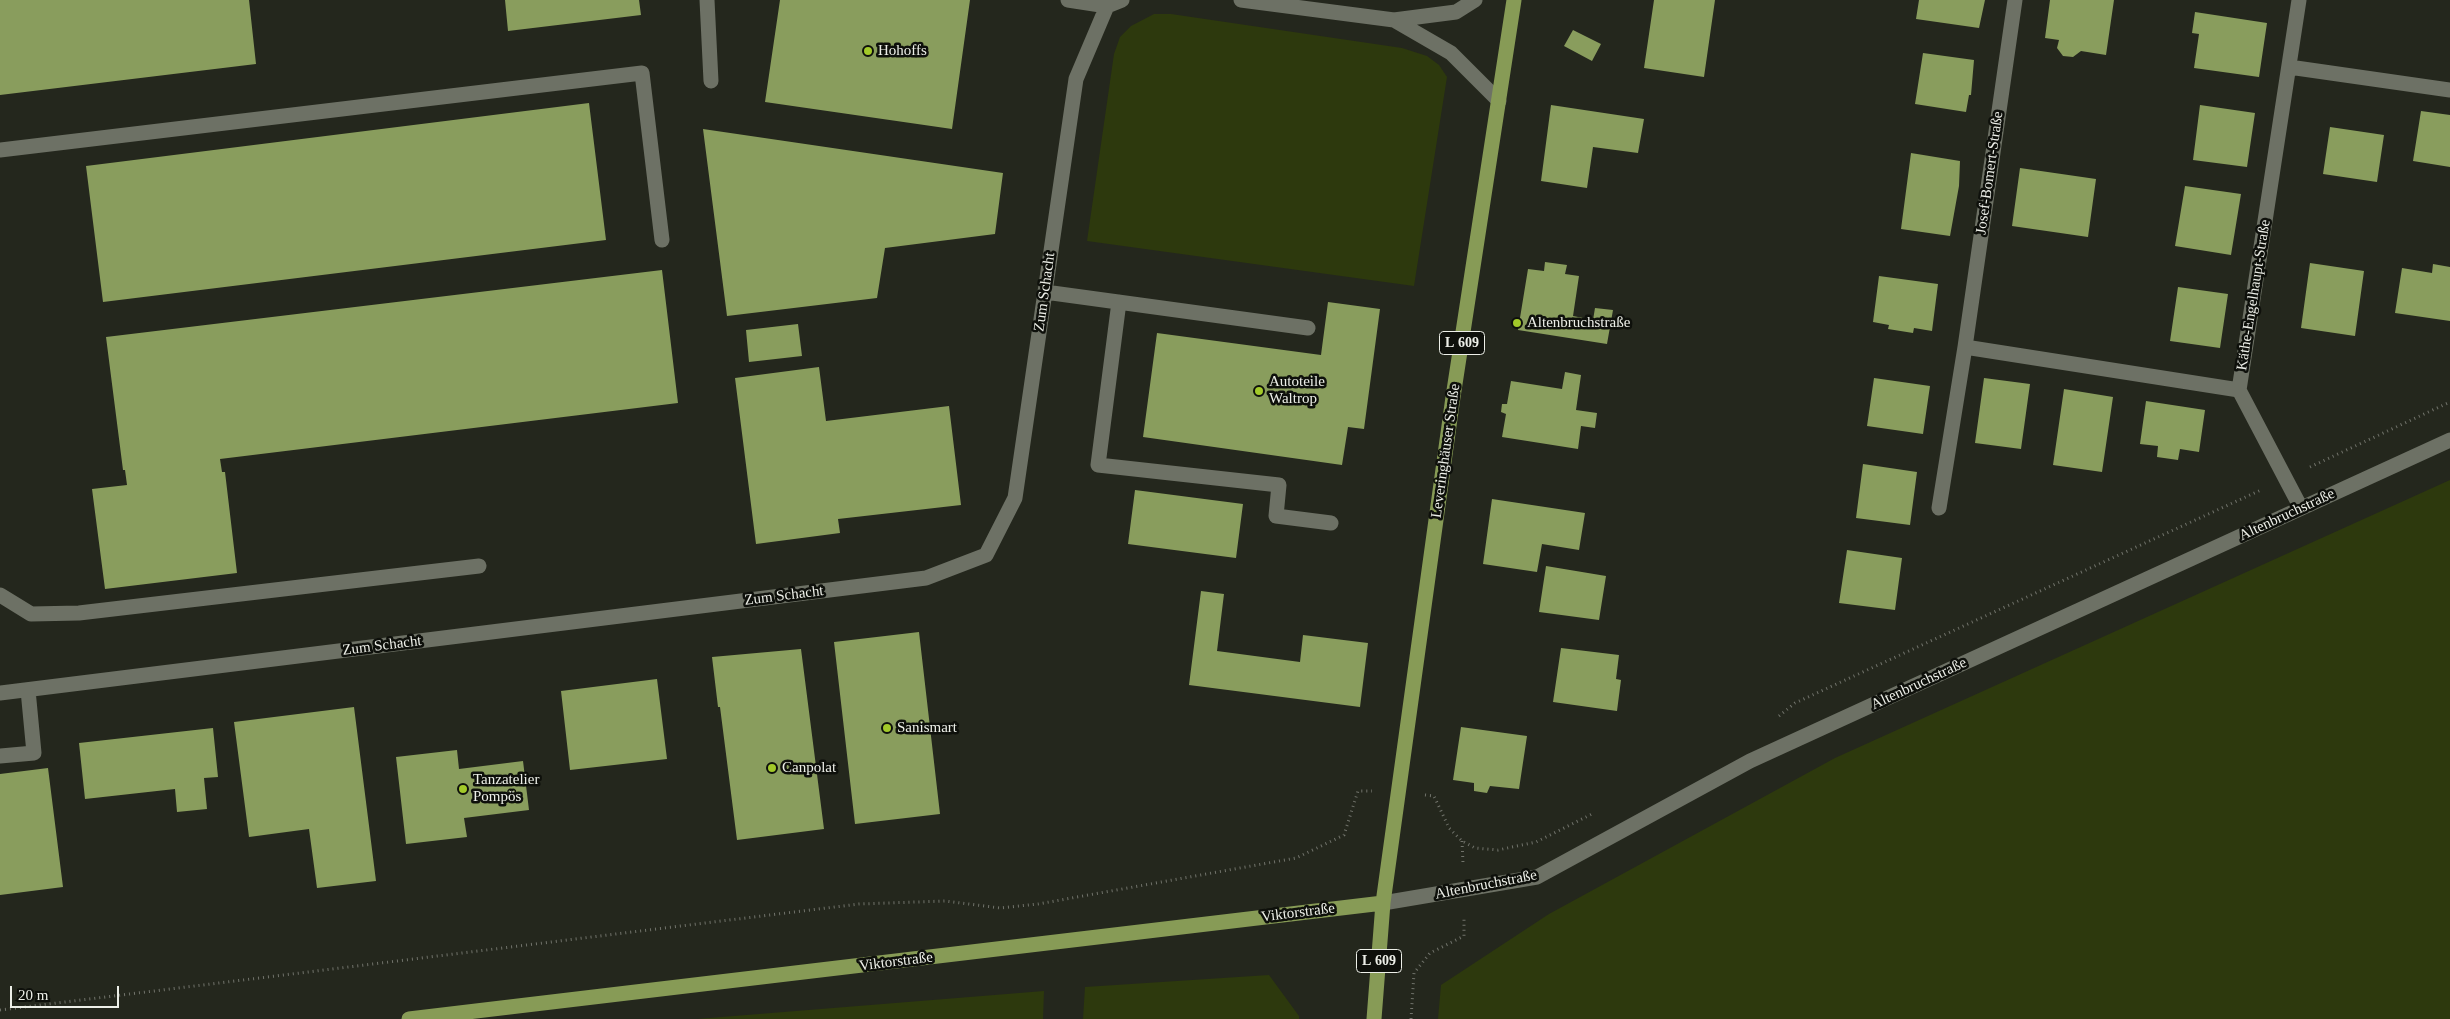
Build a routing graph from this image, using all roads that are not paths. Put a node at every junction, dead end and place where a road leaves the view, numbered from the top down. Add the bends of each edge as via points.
1 (707, 0) edge
2 (1068, 0) edge
3 (1122, 0) edge
4 (1241, 0) edge
5 (1475, 0) edge
6 (1514, 0) edge
7 (2015, 0) edge
8 (2299, 0) edge
9 (1107, 6) junction
10 (1394, 20) junction
11 (2289, 67) junction
12 (711, 80) dead end
13 (2450, 90) edge
14 (1499, 101) junction
15 (0, 150) edge
16 (662, 240) dead end
17 (1045, 292) junction
18 (1119, 302) junction
19 (1308, 328) dead end
20 (1965, 347) junction
21 (2239, 390) junction
22 (2450, 440) edge
23 (1939, 508) dead end
24 (2301, 508) junction
25 (1331, 523) dead end
26 (479, 566) dead end
27 (0, 595) edge
28 (28, 690) junction
29 (0, 693) edge
30 (0, 756) edge
31 (1383, 903) junction
32 (409, 1019) edge
33 (1374, 1019) edge

1 - 12 street
2 - 9 street
3 - 9 street
4 - 10 street
5 - 10 street via 1456,12
6 - 14 main road, Leveringhäuser Straße / L 609
7 - 20 street, Josef-Bomert-Straße
8 - 11 street, Käthe-Engelhaupt-Straße
9 - 17 street, Zum Schacht via 1076,79
10 - 14 street via 1452,53
11 - 13 street
11 - 21 street, Käthe-Engelhaupt-Straße
14 - 31 main road, Leveringhäuser Straße / L 609 via 1453,397
15 - 16 street via 642,73
17 - 18 street
17 - 28 street, Zum Schacht via 1015,498 986,555 926,578
18 - 19 street
18 - 25 street via 1098,465 1279,485 1276,516
20 - 21 street
20 - 23 street, Josef-Bomert-Straße
21 - 24 street, Käthe-Engelhaupt-Straße
22 - 24 street, Altenbruchstraße
24 - 31 street, Altenbruchstraße via 1750,761 1537,877
26 - 27 street via 79,613 31,614
28 - 29 street, Zum Schacht
28 - 30 street via 34,753
31 - 32 main road, Viktorstraße
31 - 33 main road, L 609

